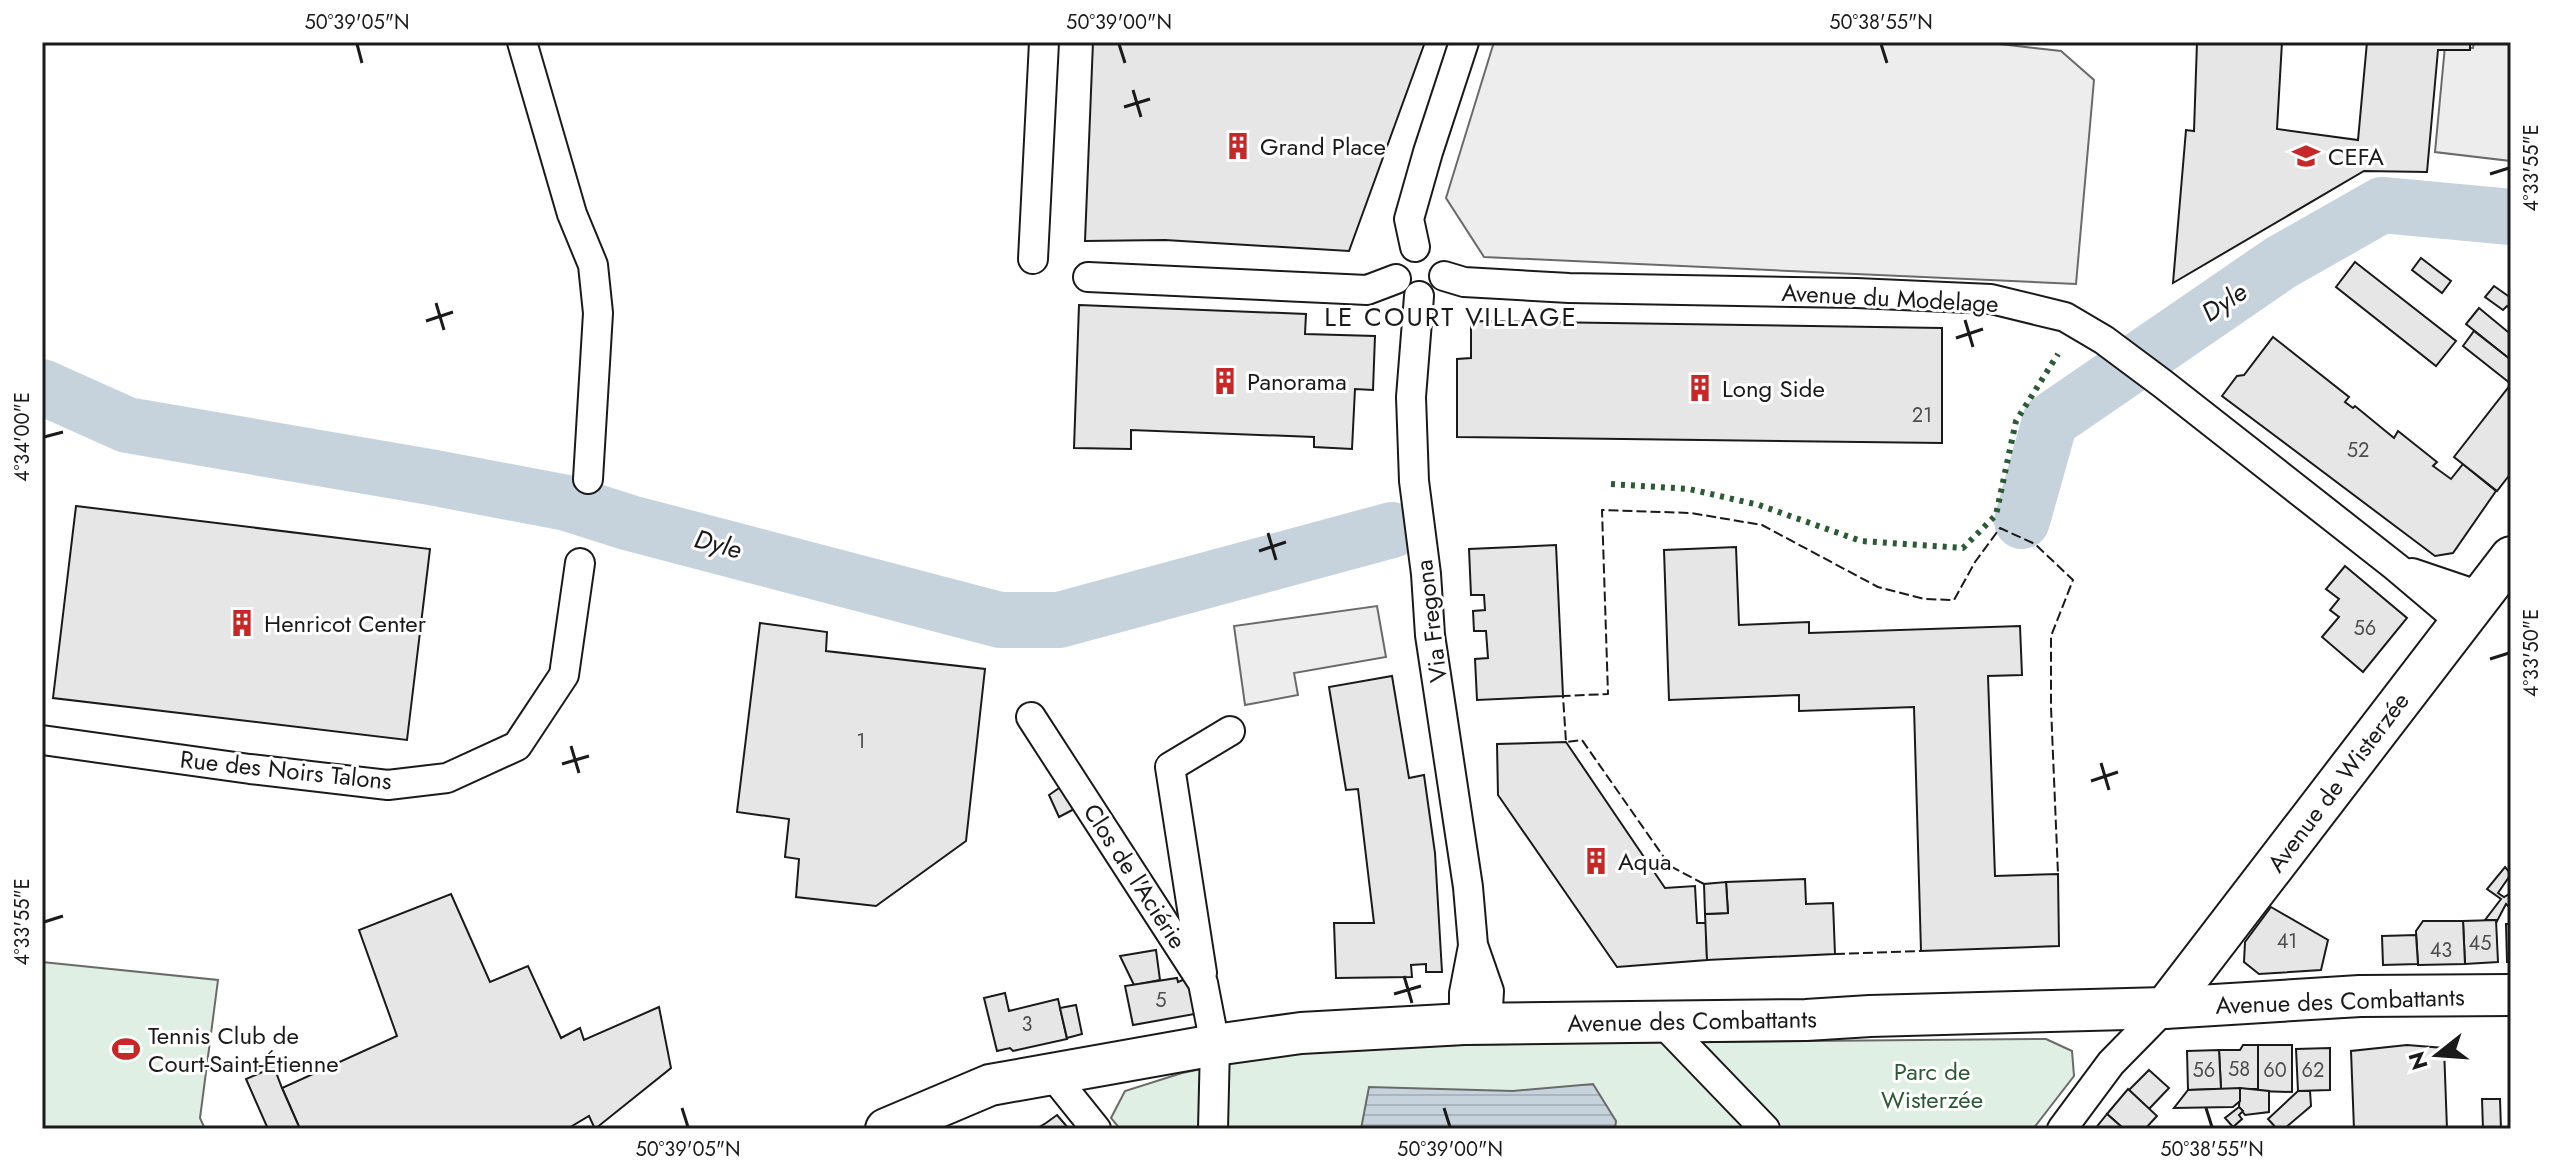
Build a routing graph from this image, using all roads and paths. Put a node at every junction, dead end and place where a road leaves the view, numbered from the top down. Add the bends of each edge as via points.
1 (522, 42) edge
2 (1044, 42) edge
3 (1464, 42) edge
4 (1415, 247) junction
5 (1033, 259) dead end
6 (1444, 276) junction
7 (1088, 277) dead end
8 (1396, 279) junction
9 (1419, 296) junction
10 (588, 479) dead end
11 (2511, 557) edge
12 (580, 563) dead end
13 (2470, 609) junction
14 (1031, 717) dead end
15 (1230, 731) dead end
16 (42, 740) edge
17 (1203, 983) junction
18 (2511, 995) edge
19 (2165, 1008) junction
20 (1661, 1021) junction
21 (1476, 1024) junction
22 (1215, 1045) junction
23 (1051, 1073) junction
24 (886, 1129) edge
25 (1096, 1129) edge
26 (1213, 1129) edge
27 (1765, 1129) edge
28 (2062, 1129) edge

1 - 10 street via 572,214 593,265 598,313
2 - 5 street
3 - 4 street via 1409,219
4 - 6 street via 1438,254
4 - 8 street via 1397,262
6 - 9 street via 1432,293
6 - 13 street, Avenue du Modelage via 1464,282 1569,288 1991,299 2065,317 2163,384 2396,567
7 - 8 street via 1367,290
8 - 9 street via 1405,291
9 - 21 street, Via Fregona via 1411,397 1414,481 1430,635 1468,887 1473,945 1464,993
11 - 13 main road, Avenue de Wisterzée
12 - 16 street, Rue des Noirs Talons via 564,675 517,746 447,778 388,785
13 - 19 main road, Avenue de Wisterzée
14 - 17 street, Clos de l'Aciérie
15 - 17 street via 1170,767
17 - 22 street, Clos de l'Aciérie
18 - 19 main road, Avenue des Combattants via 2360,996
19 - 20 main road, Avenue des Combattants
19 - 28 street via 2111,1063
20 - 21 main road, Avenue des Combattants
20 - 27 street
21 - 22 main road, Avenue des Combattants via 1301,1033
22 - 23 main road, Avenue des Combattants
22 - 26 street, Clos de l'Aciérie
23 - 24 main road, Avenue des Combattants via 990,1085
23 - 25 street

